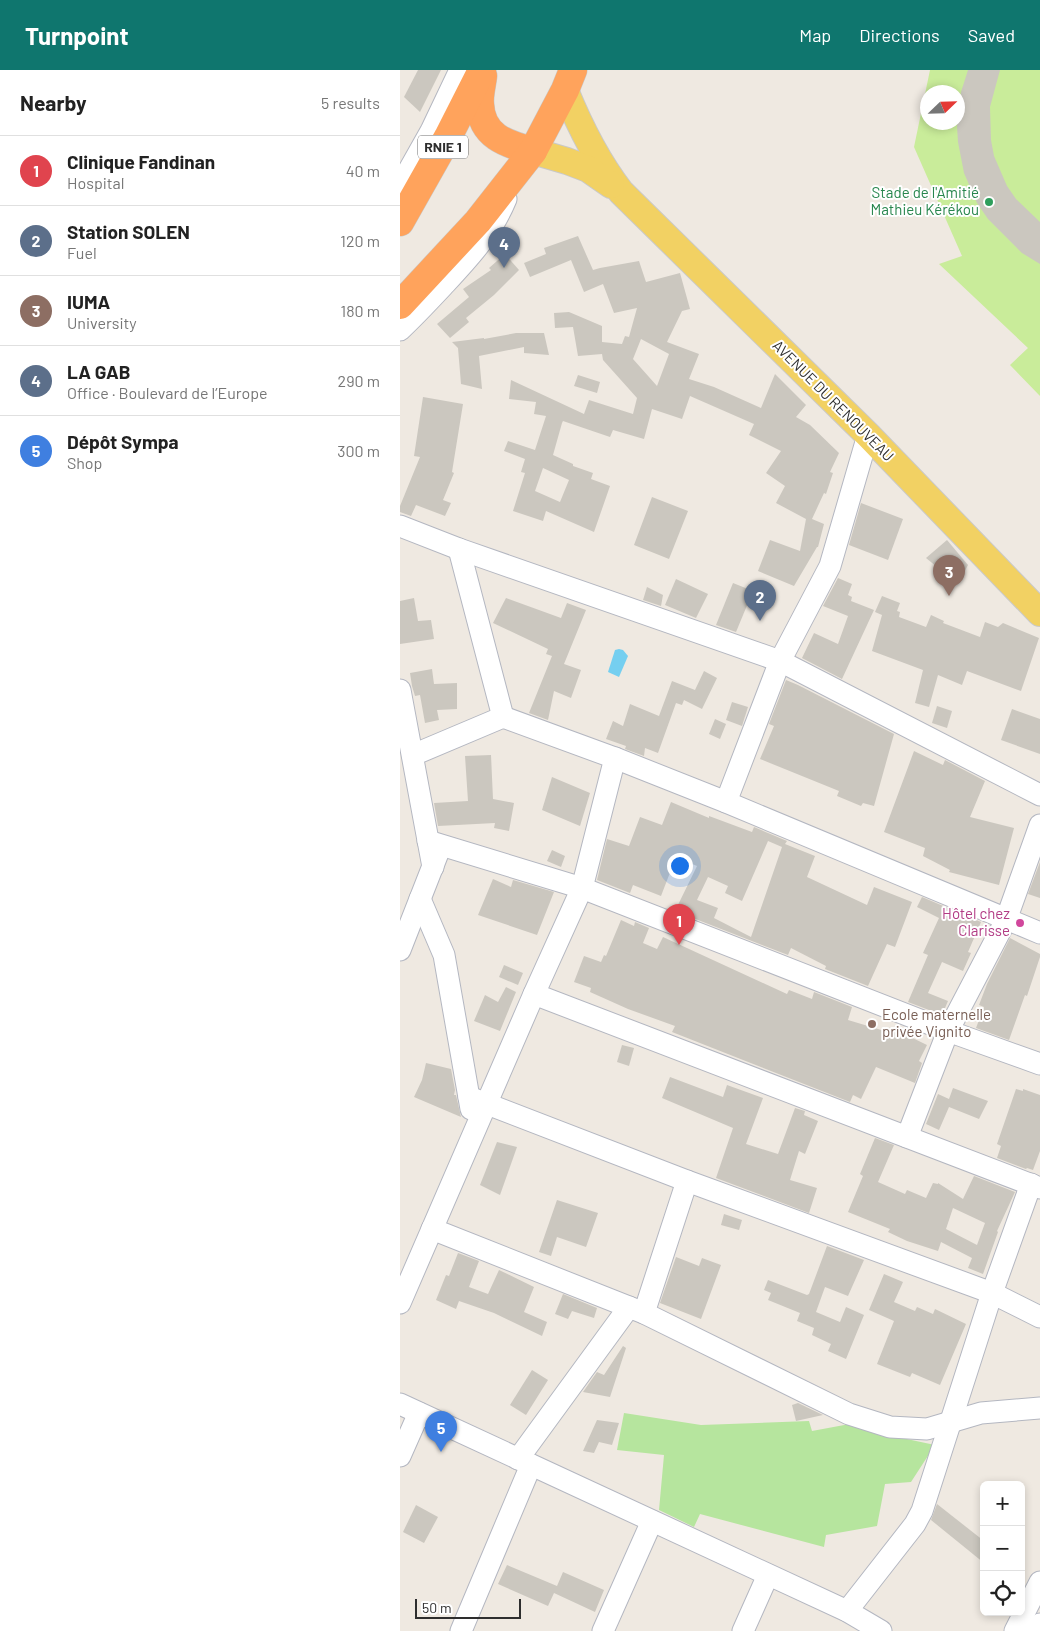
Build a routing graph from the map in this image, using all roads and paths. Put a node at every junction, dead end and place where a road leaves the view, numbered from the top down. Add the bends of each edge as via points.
1 (460, 70) edge
2 (483, 70) edge
3 (569, 80) edge
4 (525, 161) junction
5 (400, 186) edge
6 (622, 192) junction
7 (400, 222) edge
8 (400, 305) edge
9 (400, 330) edge
10 (868, 435) junction
11 (400, 526) edge
12 (459, 548) junction
13 (1040, 613) edge
14 (780, 661) junction
15 (400, 690) edge
16 (502, 717) junction
17 (412, 755) junction
18 (615, 758) junction
19 (1040, 794) edge
20 (726, 802) junction
21 (1040, 825) edge
22 (435, 844) junction
23 (582, 888) junction
24 (420, 900) junction
25 (1006, 920) junction
26 (1040, 933) edge
27 (400, 950) edge
28 (534, 994) junction
29 (948, 1031) junction
30 (1040, 1064) edge
31 (478, 1100) junction
32 (907, 1137) junction
33 (687, 1181) junction
34 (1036, 1186) edge
35 (432, 1229) junction
36 (992, 1294) junction
37 (400, 1303) edge
38 (636, 1310) junction
39 (1040, 1317) edge
40 (409, 1408) edge
41 (1040, 1408) edge
42 (950, 1422) junction
43 (400, 1456) edge
44 (524, 1462) junction
45 (652, 1521) junction
46 (768, 1574) junction
47 (1040, 1582) edge
48 (847, 1610) junction
49 (1040, 1624) edge
50 (461, 1631) edge
51 (603, 1631) edge
52 (743, 1631) edge
53 (882, 1631) edge
54 (1015, 1631) edge
55 (1031, 1631) edge

1 - 5 street
2 - 4 highway via 480,103 485,125 493,135 515,146
2 - 7 highway, RNIE 1
3 - 4 highway
3 - 6 main road, AVENUE DU RENOUVEAU via 586,137 606,173
4 - 6 main road, AVENUE DU RENOUVEAU via 567,161 588,169
4 - 8 highway via 478,221
4 - 9 street via 480,246
6 - 10 main road, AVENUE DU RENOUVEAU
10 - 13 main road, AVENUE DU RENOUVEAU
10 - 14 street via 830,566
11 - 12 street
12 - 14 street
12 - 16 street
14 - 19 street
14 - 20 street
15 - 17 street
16 - 17 street
16 - 18 street
17 - 22 street
18 - 20 street
18 - 23 street
20 - 25 street
21 - 25 street
22 - 23 street
22 - 24 street via 433,867
23 - 28 street
23 - 29 street
24 - 27 street
24 - 31 street via 444,955
25 - 26 street
25 - 29 street
28 - 31 street
28 - 32 street
29 - 30 street
29 - 32 street
31 - 33 street
31 - 35 street via 475,1129
32 - 34 street
33 - 36 street
33 - 38 street
34 - 36 street
35 - 37 street
35 - 38 street
36 - 39 street
36 - 42 street
38 - 42 street via 849,1414 890,1427 927,1429
38 - 44 street
40 - 43 street
40 - 44 street
41 - 42 street via 981,1413
42 - 48 street via 915,1524
44 - 45 street
44 - 50 street
45 - 46 street
45 - 51 street
46 - 48 street
46 - 52 street
47 - 54 street
48 - 53 street
49 - 55 street

